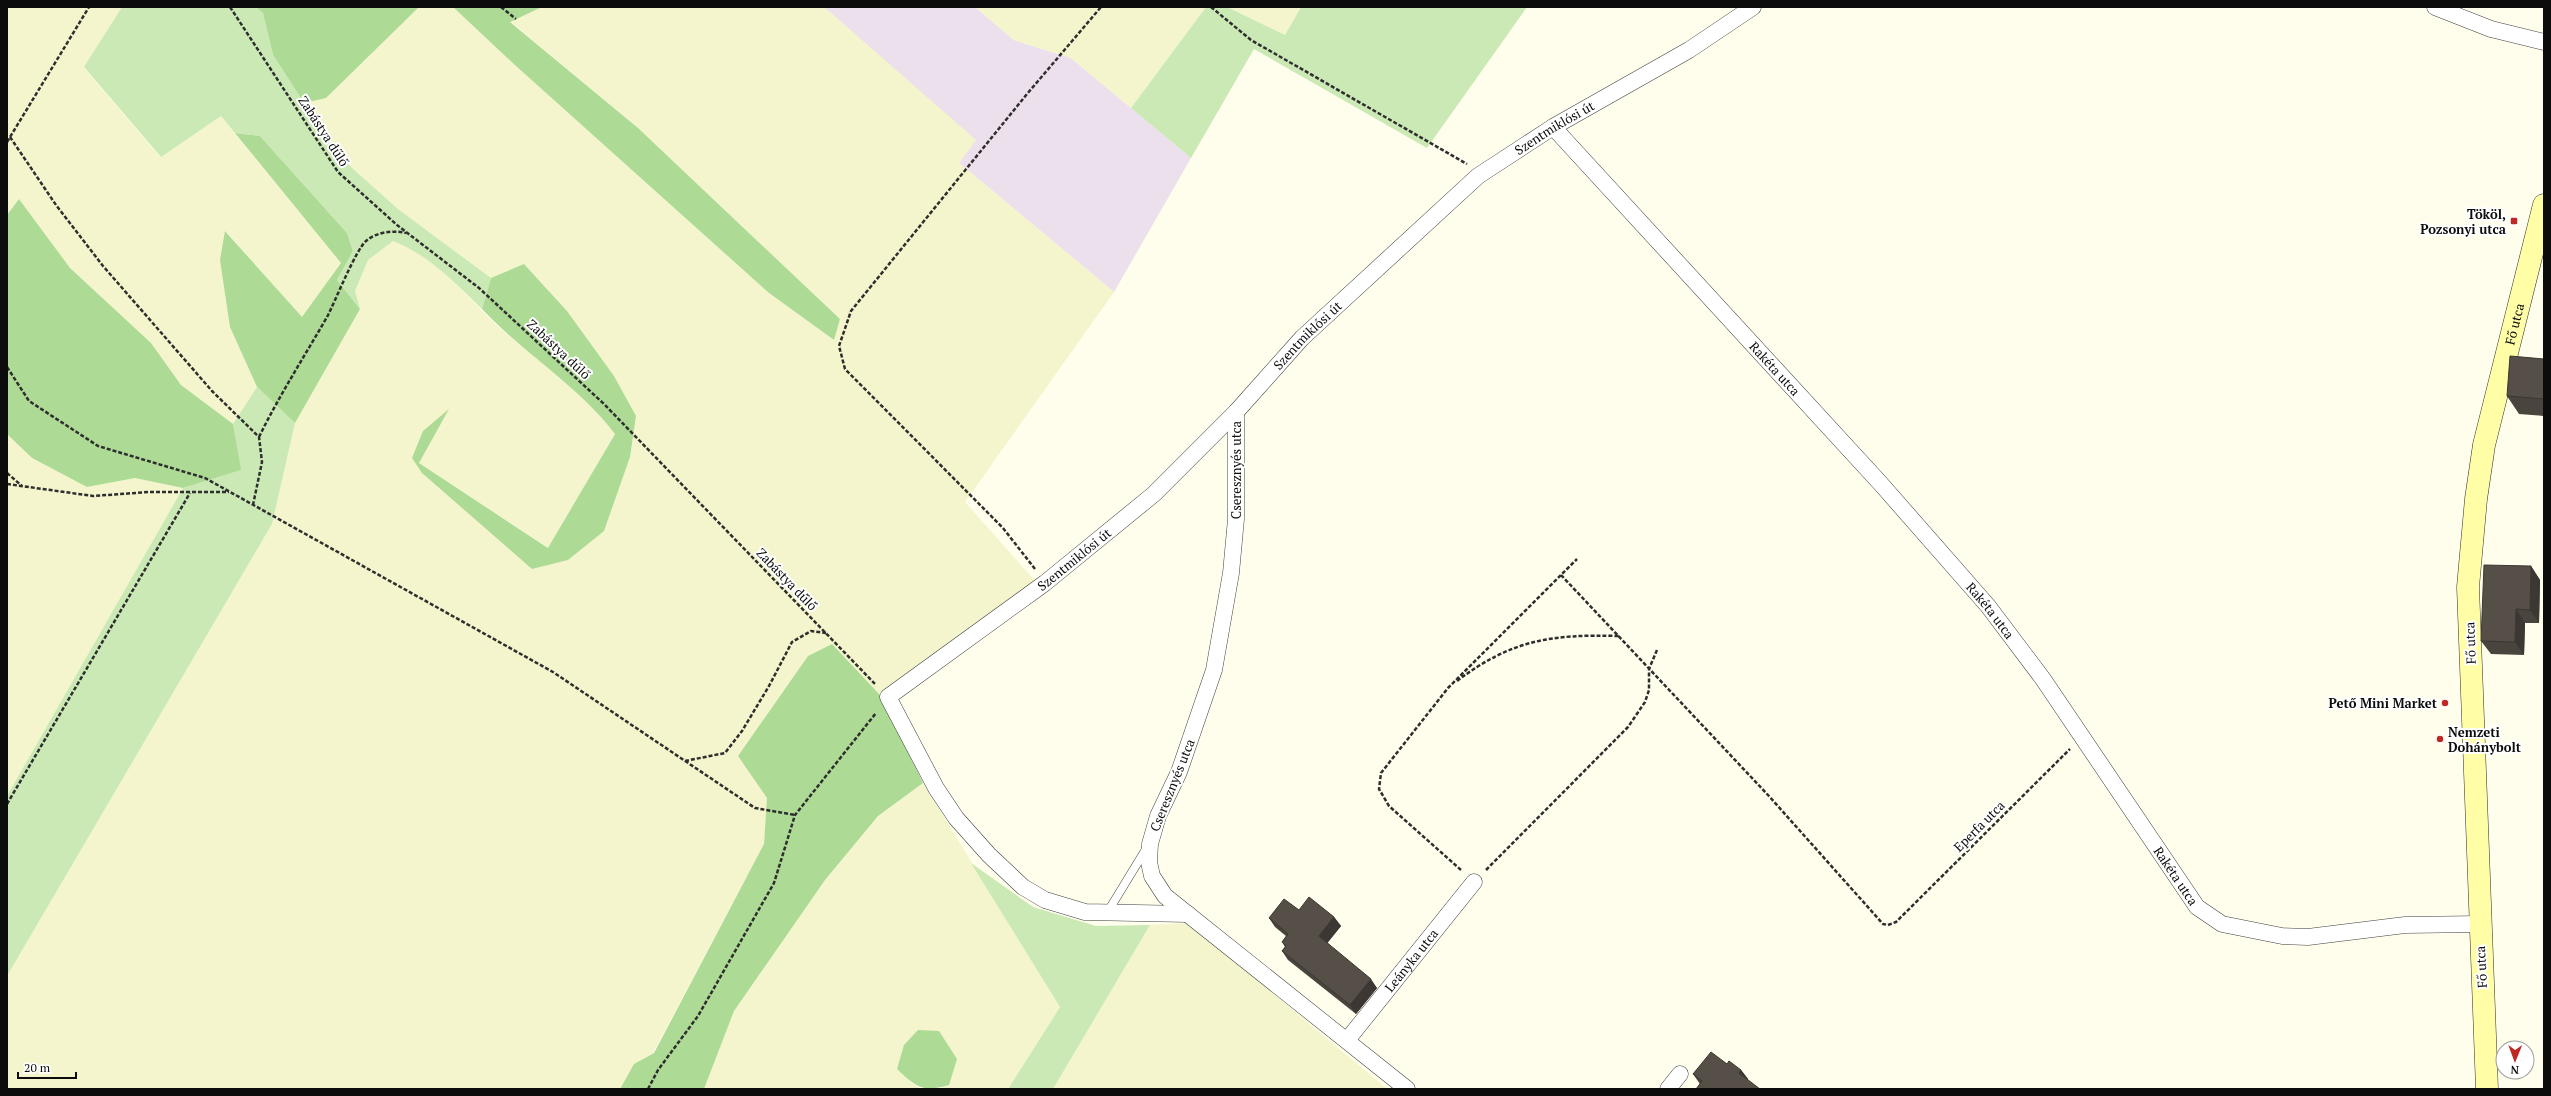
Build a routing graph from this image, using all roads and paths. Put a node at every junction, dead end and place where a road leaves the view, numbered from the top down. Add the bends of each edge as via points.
1 (88, 7) edge
2 (230, 7) edge
3 (501, 7) edge
4 (1102, 7) edge
5 (1211, 7) edge
6 (1753, 7) edge
7 (2435, 7) edge
8 (516, 19) dead end
9 (2544, 42) edge
10 (1553, 127) junction
11 (10, 137) junction
12 (7, 142) edge
13 (1478, 176) junction
14 (2544, 205) edge
15 (407, 233) junction
16 (7, 367) edge
17 (1236, 412) junction
18 (259, 437) junction
19 (7, 473) edge
20 (7, 484) edge
21 (23, 486) junction
22 (230, 492) junction
23 (190, 493) junction
24 (253, 505) junction
25 (1577, 559) dead end
26 (1561, 576) junction
27 (1045, 583) junction
28 (826, 633) junction
29 (1619, 636) junction
30 (1657, 650) dead end
31 (1649, 669) junction
32 (1448, 688) junction
33 (888, 697) junction
34 (2082, 737) junction
35 (685, 760) junction
36 (7, 804) edge
37 (795, 815) junction
38 (1150, 844) junction
39 (1474, 882) junction
40 (1107, 914) junction
41 (1188, 914) junction
42 (2479, 924) junction
43 (1348, 1039) junction
44 (1680, 1074) dead end
45 (648, 1089) edge
46 (1408, 1089) edge
47 (1668, 1089) edge
48 (2487, 1089) edge

1 - 11 path
2 - 15 path, Zabástya dűlő via 338,172
3 - 8 path
4 - 27 path via 1027,94 851,311 839,346 845,369 1003,528
5 - 13 path via 1251,40 1467,164
6 - 10 street, Szentmiklósi út via 1689,50
7 - 9 street via 2491,29
10 - 13 street, Szentmiklósi út
10 - 34 street, Rakéta utca via 1881,484 1988,606 2043,679
11 - 12 path
11 - 18 path via 103,266 212,391
13 - 17 street, Szentmiklósi út via 1302,338
14 - 42 main road, Fő utca via 2484,445 2470,553 2468,587
15 - 18 path via 397,230 382,233 365,242 327,317
15 - 28 path, Zabástya dűlő via 479,288 604,404
16 - 22 path via 29,400 98,446 205,478
17 - 27 street, Szentmiklósi út via 1154,494
17 - 38 street, Cseresznyés utca via 1236,519 1231,573 1214,670 1180,772 1158,816
18 - 24 path via 262,462
19 - 21 path
20 - 21 path
21 - 23 path via 93,496 149,492
22 - 23 path
22 - 24 path
23 - 36 path
24 - 35 path via 553,672
25 - 26 path
26 - 29 path
26 - 32 path
27 - 33 street, Szentmiklósi út
28 - 33 path, Zabástya dűlő
28 - 35 path via 811,631 792,642 750,718 725,754
29 - 31 path
29 - 32 path via 1551,638 1514,647 1476,667
30 - 31 path
31 - 34 path, Eperfa utca via 1768,795 1874,916 1888,925 1896,922
31 - 39 path via 1649,690 1645,702 1628,727
32 - 39 path via 1381,773 1379,790 1390,806
33 - 37 path
33 - 40 street via 940,794 956,818 989,855 1023,887 1045,900 1085,912
34 - 42 street, Rakéta utca via 2197,907 2222,924 2282,936 2308,937 2405,925
35 - 37 path via 755,808
37 - 45 path via 774,883 698,1016 658,1070
38 - 40 lane
38 - 41 street, Cseresznyés utca via 1149,862 1152,876 1165,896
39 - 43 street, Leányka utca
40 - 41 street
41 - 43 street, Cseresznyés utca
42 - 48 main road, Fő utca
43 - 46 street, Cseresznyés utca
44 - 47 street

